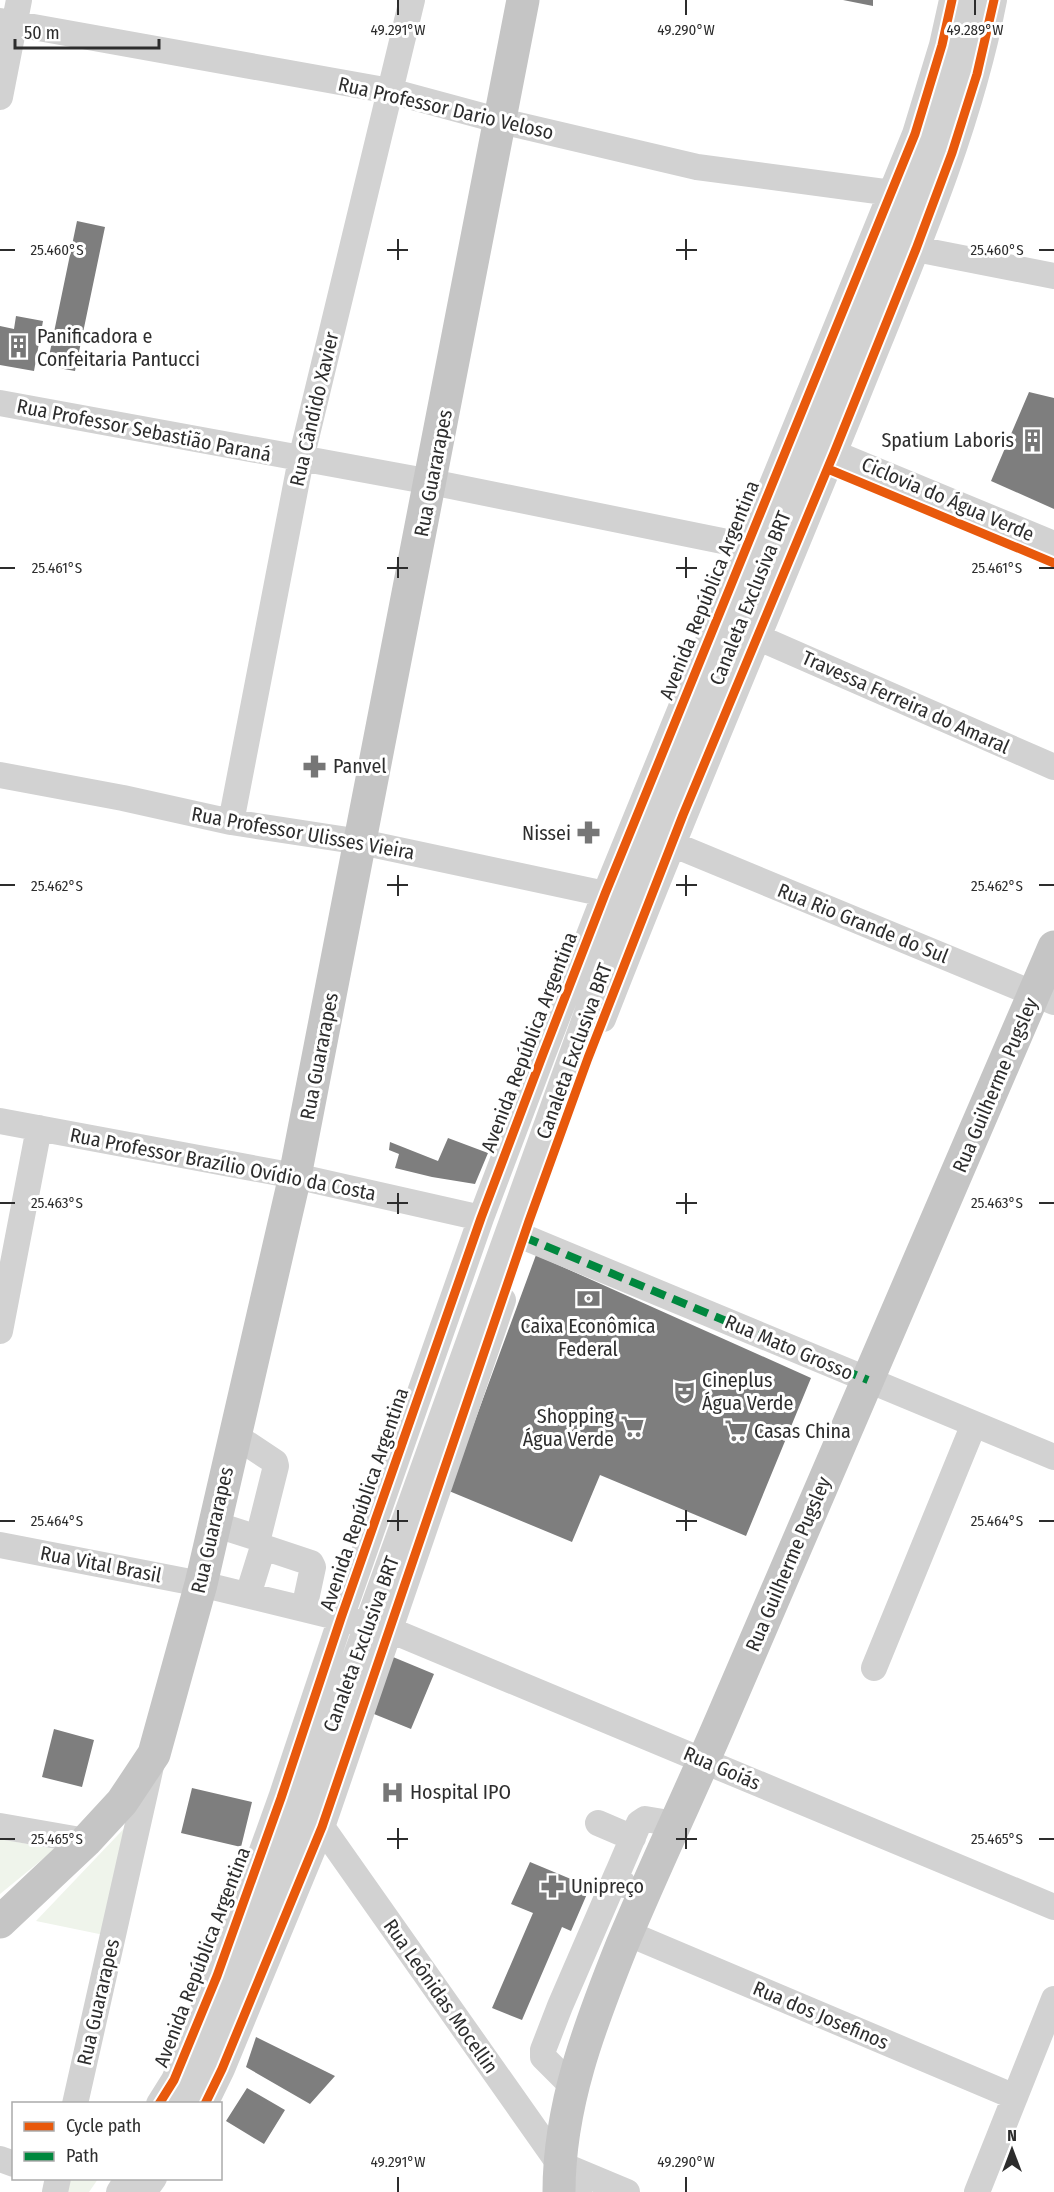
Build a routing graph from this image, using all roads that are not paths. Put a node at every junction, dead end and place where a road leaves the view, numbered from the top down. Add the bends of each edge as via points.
1 (412, 0) edge
2 (523, 0) edge
3 (952, 0) edge
4 (973, 0) edge
5 (994, 0) edge
6 (11, 15) edge
7 (390, 91) junction
8 (0, 98) edge
9 (501, 121) junction
10 (892, 193) junction
11 (916, 249) junction
12 (1054, 276) edge
13 (0, 403) edge
14 (834, 453) junction
15 (301, 459) junction
16 (431, 483) junction
17 (1054, 544) edge
18 (747, 546) junction
19 (758, 637) junction
20 (1054, 767) edge
21 (0, 775) edge
22 (231, 822) junction
23 (361, 842) junction
24 (672, 844) junction
25 (639, 868) junction
26 (605, 894) junction
27 (1054, 947) edge
28 (1044, 998) edge
29 (0, 1121) edge
30 (39, 1128) junction
31 (295, 1176) junction
32 (481, 1218) junction
33 (527, 1229) junction
34 (684, 1284) dead end
35 (0, 1331) edge
36 (868, 1380) junction
37 (974, 1424) junction
38 (234, 1435) junction
39 (1054, 1457) edge
40 (214, 1524) junction
41 (260, 1542) junction
42 (0, 1545) edge
43 (201, 1584) junction
44 (248, 1595) junction
45 (304, 1609) junction
46 (341, 1618) junction
47 (379, 1627) junction
48 (874, 1668) dead end
49 (154, 1754) junction
50 (704, 1761) junction
51 (598, 1823) dead end
52 (675, 1824) junction
53 (0, 1826) edge
54 (322, 1827) junction
55 (633, 1838) junction
56 (87, 1841) junction
57 (618, 1872) junction
58 (1054, 1907) edge
59 (633, 1919) junction
60 (0, 1923) edge
61 (1054, 1999) edge
62 (572, 2086) junction
63 (1015, 2097) junction
64 (75, 2102) edge
65 (160, 2102) edge
66 (182, 2102) edge
67 (206, 2102) edge
68 (559, 2178) edge
69 (579, 2192) edge
70 (627, 2192) edge
71 (977, 2192) edge

1 - 7 street, Rua Cândido Xavier
2 - 9 main road, Rua Guararapes
3 - 10 street, Avenida República Argentina via 930,89
4 - 25 street, Canaleta Exclusiva BRT via 954,79 922,177
5 - 11 street via 967,109
6 - 7 street, Rua Professor Dario Veloso
6 - 8 street
7 - 9 street, Rua Professor Dario Veloso
7 - 15 street, Rua Cândido Xavier
9 - 10 street, Rua Professor Dario Veloso via 697,167
9 - 16 main road, Rua Guararapes
10 - 18 street, Avenida República Argentina
11 - 12 street
11 - 14 street
13 - 15 street, Rua Professor Sebastião Paraná
14 - 17 street
14 - 19 street
15 - 16 street, Rua Professor Sebastião Paraná
15 - 22 street, Rua Cândido Xavier
16 - 18 street, Rua Professor Sebastião Paraná
16 - 23 main road, Rua Guararapes
18 - 26 street, Avenida República Argentina
19 - 20 street, Travessa Ferreira do Amaral
19 - 24 street
21 - 22 street, Rua Professor Ulisses Vieira
22 - 23 street, Rua Professor Ulisses Vieira
23 - 26 street, Rua Professor Ulisses Vieira
23 - 31 main road, Rua Guararapes
24 - 25 street
24 - 28 street, Rua Rio Grande do Sul
24 - 33 street via 588,1058
25 - 26 street
25 - 47 street, Canaleta Exclusiva BRT
26 - 32 street, Avenida República Argentina
27 - 28 main road, Rua Guilherme Pugsley
28 - 36 main road, Rua Guilherme Pugsley
29 - 30 street, Rua Professor Brazílio Ovídio da Costa
30 - 31 street, Rua Professor Brazílio Ovídio da Costa
30 - 35 street
31 - 32 street, Rua Professor Brazílio Ovídio da Costa
31 - 38 main road, Rua Guararapes
32 - 46 street, Avenida República Argentina
33 - 34 street via 670,1284
33 - 36 street, Rua Mato Grosso
33 - 47 street
36 - 37 street, Rua Mato Grosso
36 - 50 main road, Rua Guilherme Pugsley
37 - 39 street, Rua Mato Grosso
37 - 48 street
38 - 40 main road, Rua Guararapes
38 - 41 street via 276,1466
40 - 41 street
40 - 43 main road, Rua Guararapes
41 - 44 street
41 - 45 street via 311,1563
42 - 43 street, Rua Vital Brasil
43 - 44 street, Rua Vital Brasil
43 - 49 main road, Rua Guararapes
44 - 45 street, Rua Vital Brasil
45 - 46 street, Rua Vital Brasil
46 - 47 street, Rua Goiás
46 - 65 street, Avenida República Argentina via 217,1976 174,2080
47 - 50 street, Rua Goiás
47 - 54 street
47 - 66 street, Canaleta Exclusiva BRT via 222,2021 196,2081
49 - 56 main road via 122,1802
49 - 64 street, Rua Guararapes
50 - 52 main road, Rua Guilherme Pugsley
50 - 58 street, Rua Goiás
51 - 55 street
52 - 55 street via 645,1819
52 - 59 main road, Rua Guilherme Pugsley
53 - 56 street
54 - 67 street
54 - 68 street, Rua Leônidas Mocellin
55 - 57 street
56 - 60 main road
57 - 59 street
57 - 62 street via 543,2050 543,2057
59 - 62 main road, Rua Guilherme Pugsley via 593,2018
59 - 63 street, Rua dos Josefinos
61 - 63 street
62 - 68 main road, Rua Guilherme Pugsley
63 - 71 street
68 - 69 street, Rua Leônidas Mocellin
68 - 70 street

